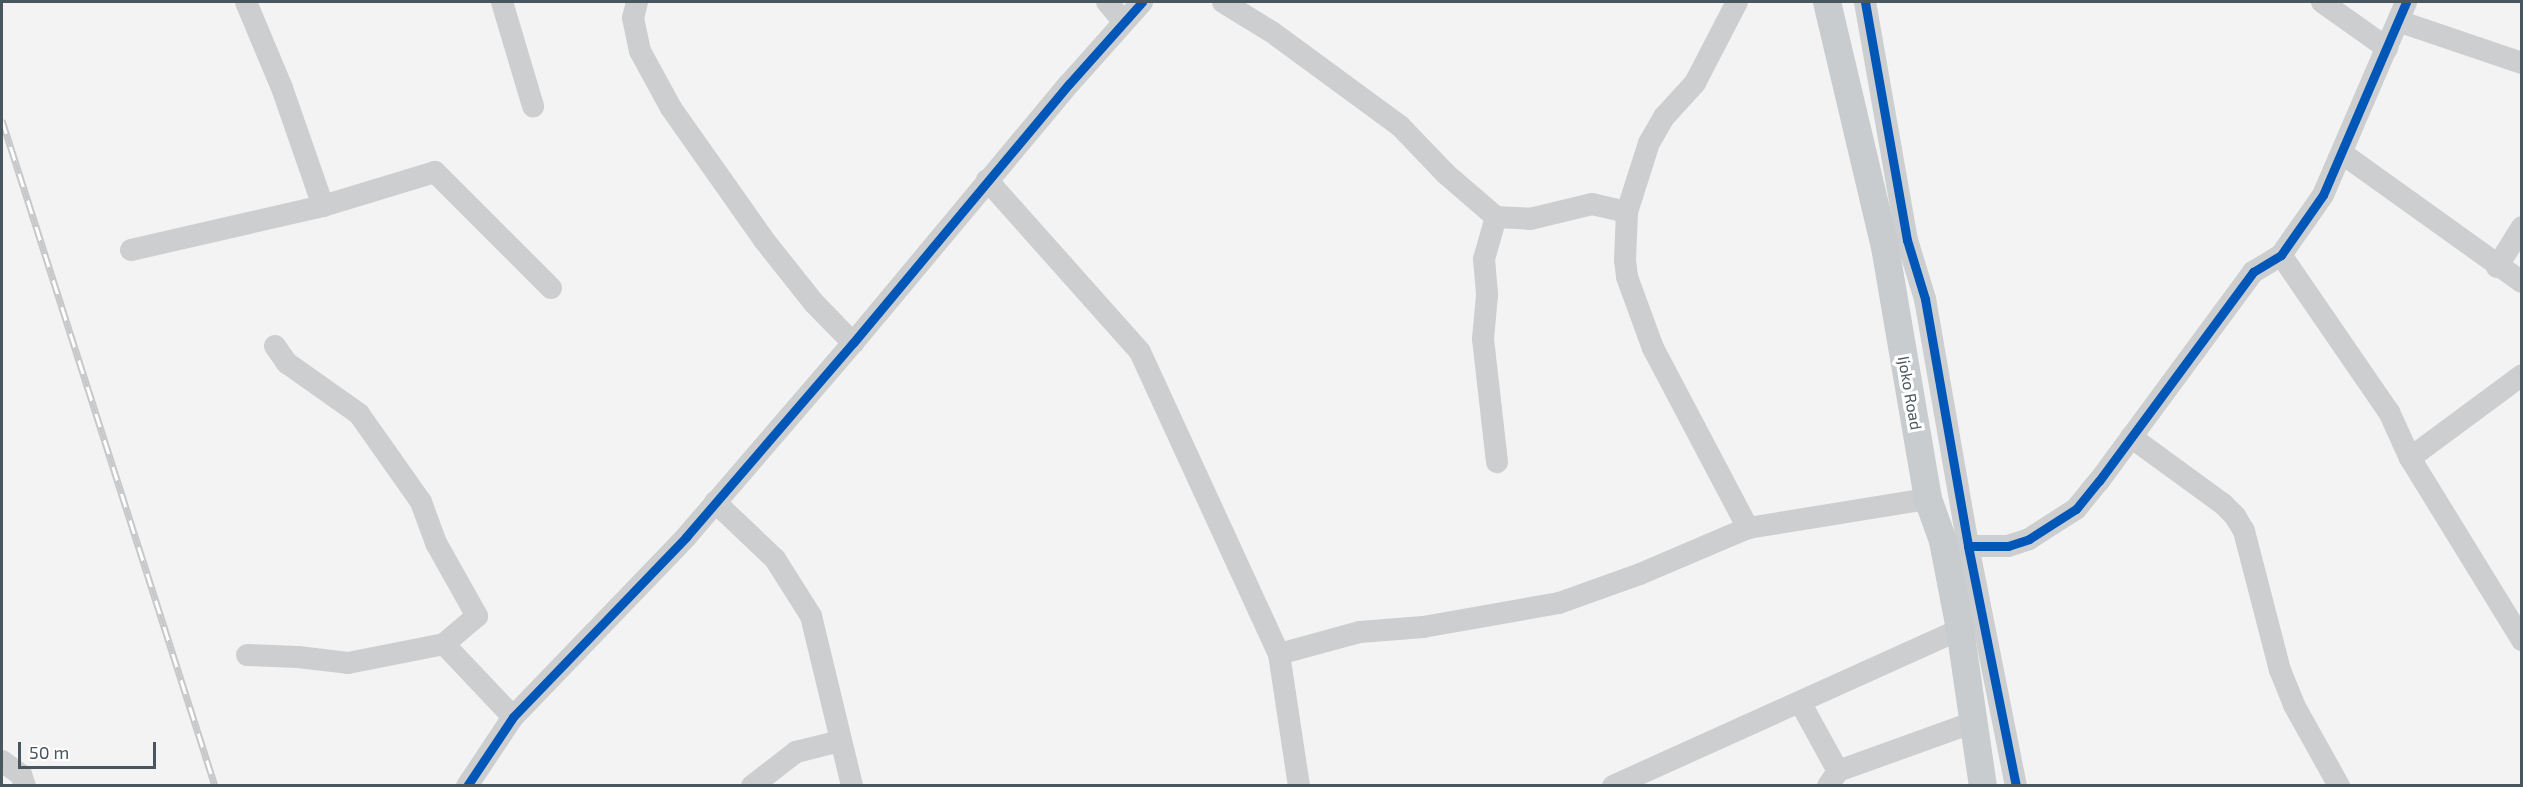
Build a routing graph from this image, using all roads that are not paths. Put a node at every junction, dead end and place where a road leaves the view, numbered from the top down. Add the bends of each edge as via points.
1 (246, 2) edge
2 (502, 2) edge
3 (637, 2) edge
4 (1107, 2) edge
5 (1142, 2) edge
6 (1223, 2) edge
7 (1737, 2) edge
8 (1827, 2) edge
9 (1866, 2) edge
10 (2322, 2) edge
11 (2402, 11) edge
12 (1123, 21) junction
13 (2387, 48) junction
14 (2522, 63) edge
15 (533, 106) dead end
16 (2343, 154) junction
17 (987, 180) junction
18 (323, 206) junction
19 (1627, 212) junction
20 (1496, 217) junction
21 (2522, 227) edge
22 (131, 250) dead end
23 (2281, 255) junction
24 (2497, 267) junction
25 (2522, 282) edge
26 (551, 288) dead end
27 (853, 343) junction
28 (275, 346) dead end
29 (2522, 375) edge
30 (2131, 436) junction
31 (2410, 458) junction
32 (1497, 462) dead end
33 (1928, 499) junction
34 (715, 502) junction
35 (1748, 528) junction
36 (1968, 546) junction
37 (1960, 629) junction
38 (2520, 634) edge
39 (444, 644) junction
40 (1278, 654) junction
41 (247, 655) dead end
42 (1800, 702) junction
43 (513, 717) junction
44 (1974, 722) junction
45 (840, 741) junction
46 (2, 761) edge
47 (1833, 778) edge
48 (25, 786) edge
49 (467, 786) edge
50 (752, 786) edge
51 (852, 786) edge
52 (1299, 786) edge
53 (1613, 786) edge
54 (1983, 786) edge
55 (2016, 786) edge
56 (2339, 786) edge

1 - 18 street via 282,88
2 - 15 street
3 - 27 street via 633,18 640,51 671,108 764,240 814,303
4 - 12 street
5 - 12 street
6 - 20 street via 1400,126 1446,174
7 - 19 street via 1695,82 1664,117 1649,143
8 - 33 main road, Ijoko Road via 1885,247
9 - 36 street via 1907,240 1925,299
10 - 13 street
11 - 13 street
11 - 14 street
12 - 17 street
13 - 16 street
16 - 23 street via 2323,195
16 - 24 street
17 - 27 street
17 - 40 street via 1140,352
18 - 22 street
18 - 26 street via 435,172
19 - 20 street via 1581,205 1530,219
19 - 35 street via 1626,278 1653,348
20 - 32 street via 1484,259 1483,339
21 - 24 street
23 - 30 street via 2253,272
23 - 31 street via 2389,412
24 - 25 street
27 - 34 street
28 - 39 street via 287,363 359,414 421,502 436,543 477,616
29 - 31 street
30 - 36 street via 2076,509 2029,539 2008,546
30 - 56 street via 2223,504 2244,531 2280,670 2294,705
31 - 38 street
33 - 35 street
33 - 37 main road, Ijoko Road via 1942,541
34 - 43 street
34 - 45 street via 775,559 811,616
35 - 40 street via 1559,603 1423,627 1360,632
36 - 55 street
37 - 42 street
37 - 44 main road, Ijoko Road
39 - 41 street via 348,663
39 - 43 street
40 - 52 street
42 - 47 street
42 - 53 street
43 - 49 street
44 - 47 street
44 - 54 main road, Ijoko Road
45 - 50 street via 796,752
45 - 51 street
46 - 48 street via 21,775

